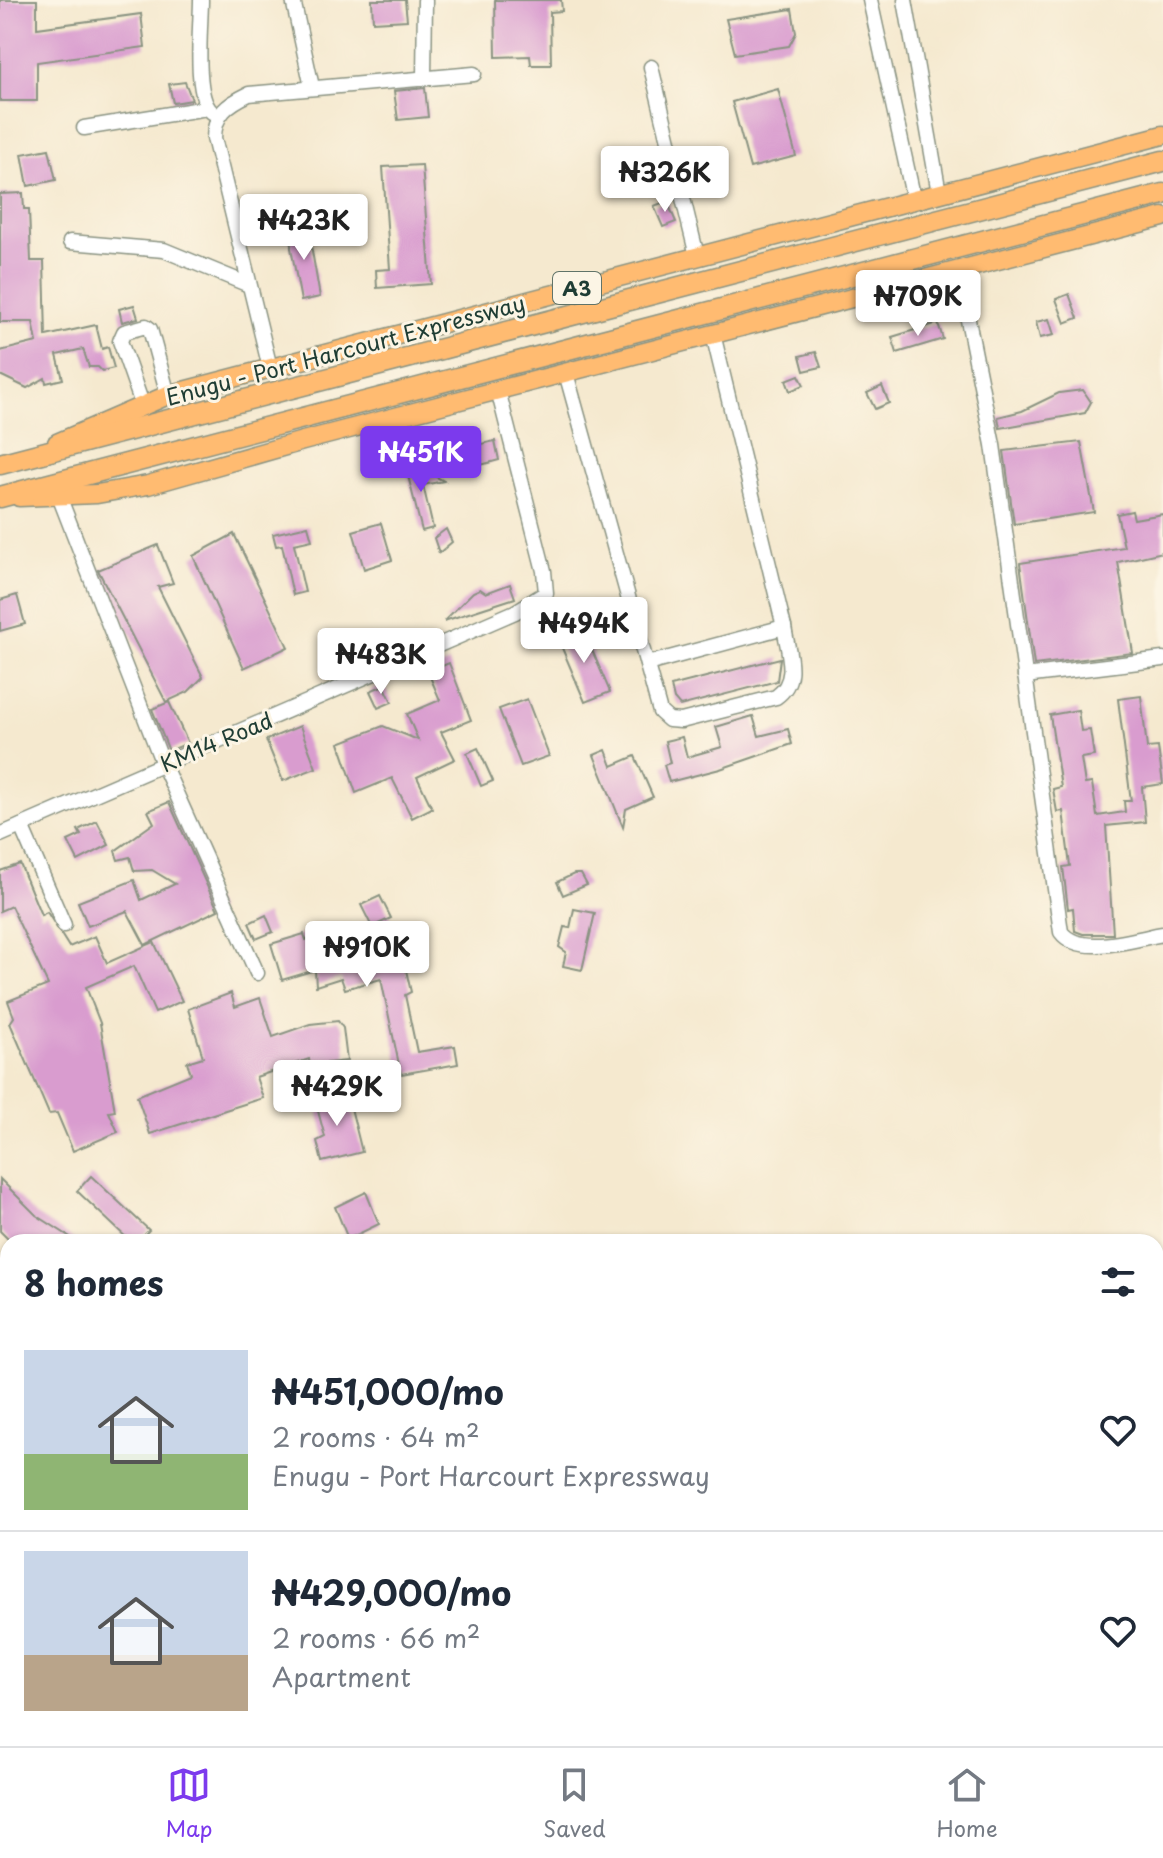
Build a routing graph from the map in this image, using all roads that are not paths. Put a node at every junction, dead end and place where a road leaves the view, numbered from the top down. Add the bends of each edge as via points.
1 (201, 0) edge
2 (293, 0) edge
3 (425, 0) edge
4 (870, 0) edge
5 (905, 0) edge
6 (651, 67) dead end
7 (474, 74) dead end
8 (424, 77) junction
9 (312, 87) junction
10 (212, 112) junction
11 (84, 128) dead end
12 (1163, 135) edge
13 (1163, 161) edge
14 (939, 193) junction
15 (1163, 194) edge
16 (914, 200) junction
17 (1163, 217) edge
18 (70, 242) dead end
19 (697, 256) junction
20 (958, 270) junction
21 (249, 285) junction
22 (713, 334) junction
23 (270, 368) junction
24 (566, 373) junction
25 (498, 390) junction
26 (168, 395) junction
27 (142, 404) junction
28 (0, 464) edge
29 (59, 496) junction
30 (0, 497) edge
31 (784, 627) junction
32 (1163, 659) edge
33 (647, 664) junction
34 (1025, 676) junction
35 (163, 764) junction
36 (21, 826) junction
37 (0, 835) edge
38 (64, 925) dead end
39 (1163, 934) edge
40 (257, 973) dead end

1 - 10 street via 201,80
2 - 9 street
3 - 8 street
4 - 16 street
5 - 14 street
6 - 19 street
7 - 8 street
8 - 9 street
9 - 10 street via 249,94
10 - 11 street
10 - 21 street
12 - 14 main road, Enugu - Port Harcourt Expressway / A3
13 - 28 highway, Enugu - Port Harcourt Expressway / A3
14 - 16 main road, Enugu - Port Harcourt Expressway / A3
15 - 30 highway
16 - 19 main road, Enugu - Port Harcourt Expressway / A3
17 - 20 main road
18 - 21 street via 164,250
19 - 23 main road, Enugu - Port Harcourt Expressway / A3
20 - 22 main road
20 - 34 street via 993,445
21 - 23 street
22 - 24 main road
22 - 31 street
23 - 26 main road, Enugu - Port Harcourt Expressway / A3
24 - 25 main road
24 - 33 street
25 - 29 main road via 162,482
25 - 35 street, KM14 Road via 546,593 515,612
26 - 27 main road, Enugu - Port Harcourt Expressway / A3
26 - 27 street via 150,329 124,332 120,341
27 - 28 main road, Enugu - Port Harcourt Expressway / A3
29 - 30 main road
29 - 35 street
31 - 33 street
31 - 33 street via 792,674 788,688 776,697 669,720 660,712
32 - 34 street
34 - 39 street via 1061,932 1073,942 1089,945
35 - 36 street, KM14 Road
35 - 40 street
36 - 37 street, KM14 Road
36 - 38 street

